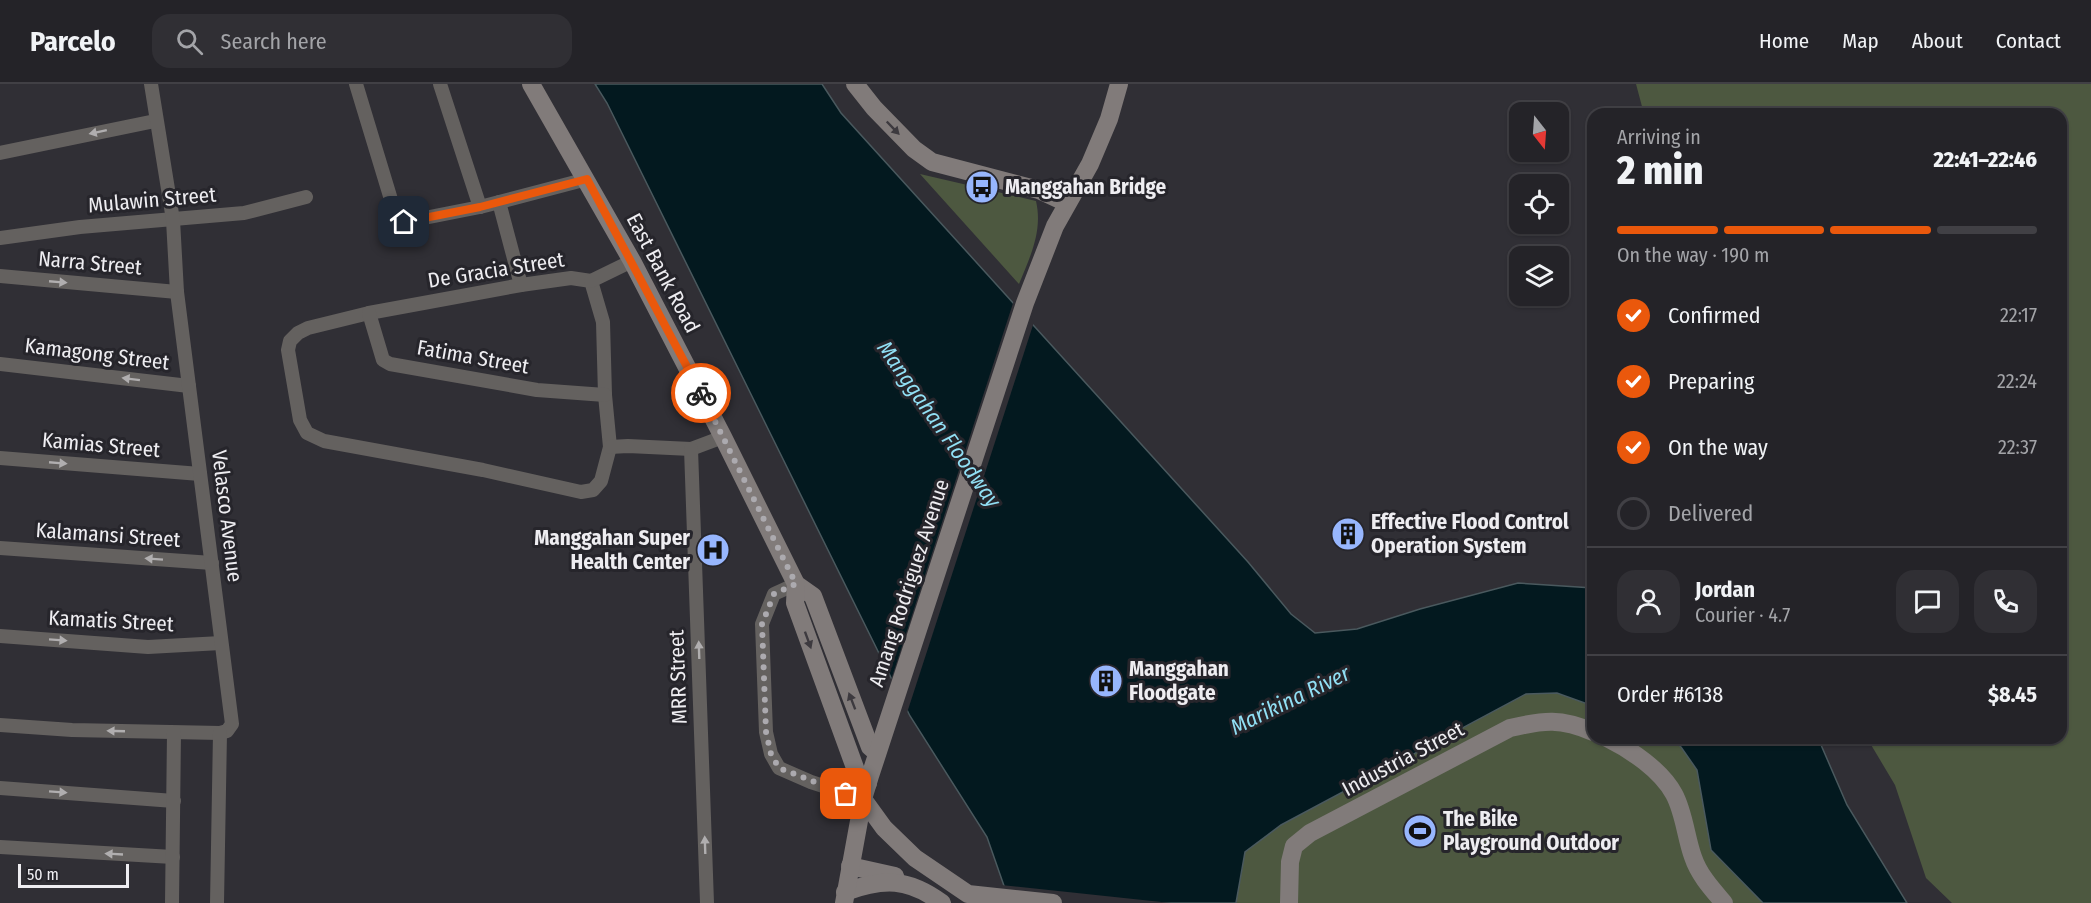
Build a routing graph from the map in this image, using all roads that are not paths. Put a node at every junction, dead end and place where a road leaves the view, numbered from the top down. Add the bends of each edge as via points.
1 (151, 84) edge
2 (356, 84) edge
3 (440, 84) edge
4 (531, 84) edge
5 (855, 84) edge
6 (1119, 84) edge
7 (155, 121) junction
8 (0, 153) edge
9 (587, 179) junction
10 (306, 197) dead end
11 (499, 202) junction
12 (1067, 203) junction
13 (480, 207) junction
14 (172, 220) junction
15 (0, 238) edge
16 (632, 261) junction
17 (0, 276) edge
18 (591, 281) junction
19 (521, 285) junction
20 (177, 292) junction
21 (369, 313) junction
22 (0, 364) edge
23 (189, 386) junction
24 (605, 395) junction
25 (723, 437) junction
26 (610, 447) junction
27 (691, 449) junction
28 (0, 458) edge
29 (200, 474) junction
30 (0, 548) edge
31 (212, 563) junction
32 (796, 584) junction
33 (0, 636) edge
34 (220, 643) junction
35 (0, 725) edge
36 (1587, 729) edge
37 (174, 733) junction
38 (220, 733) junction
39 (1617, 744) edge
40 (877, 753) junction
41 (0, 788) edge
42 (865, 791) junction
43 (174, 801) junction
44 (0, 847) edge
45 (173, 857) junction
46 (915, 858) junction
47 (850, 866) junction
48 (900, 879) junction
49 (845, 898) edge
50 (172, 903) edge
51 (217, 903) edge
52 (707, 903) edge
53 (942, 903) edge
54 (1053, 903) edge
55 (1289, 903) edge
56 (1724, 903) edge

1 - 7 street, Velasco Avenue
2 - 13 street via 399,220
3 - 13 street
4 - 9 main road, East Bank Road
5 -> 12 main road via 914,149 932,162 1039,190
6 - 12 main road, Amang Rodriguez Avenue via 1090,164
7 -> 8 street
7 - 14 street, Velasco Avenue
9 - 11 street
9 - 16 main road, East Bank Road
10 - 14 street, Mulawin Street via 244,213
11 - 13 street
11 - 19 street
12 - 40 main road, Amang Rodriguez Avenue via 1024,303
14 - 15 street, Mulawin Street
14 - 20 street, Velasco Avenue
16 - 18 street
16 - 25 main road, East Bank Road
17 -> 20 street, Narra Street
18 - 19 street, De Gracia Street via 571,278
18 - 24 street, De Gracia Street via 603,322
19 - 21 street, De Gracia Street
20 - 23 street, Velasco Avenue
21 - 24 street, Fatima Street via 383,360 390,364 537,390
21 - 26 street, De Gracia Street via 308,328 290,341 288,350 300,420 307,433 324,441 581,492 593,490 601,481
23 -> 22 street, Kamagong Street
23 - 29 street, Velasco Avenue
24 - 26 street, De Gracia Street
25 - 27 street
25 - 32 main road, East Bank Road
26 - 27 street
52 -> 27 street, MRR Street
28 -> 29 street, Kamias Street
29 - 31 street, Velasco Avenue
31 -> 30 street, Kalamansi Street
31 - 34 street, Velasco Avenue
40 -> 32 main road, East Bank Road via 870,747 813,596
32 -> 42 main road, East Bank Road via 795,603
32 - 42 street via 774,594 762,624 766,732 771,754 779,768 811,782
33 -> 34 street, Kamatis Street via 148,647
34 - 38 street, Velasco Avenue via 232,724
37 -> 35 street
36 - 55 main road, Industria Street via 1573,723 1541,720 1510,728 1310,833 1294,846
37 - 38 street
37 - 43 street
38 - 51 street
39 - 56 main road via 1658,774 1675,795 1693,858
40 - 42 main road, Amang Rodriguez Avenue
41 -> 43 street
42 - 46 main road, East Bank Road via 884,828
42 - 47 main road, Amang Rodriguez Avenue
43 - 45 street
45 -> 44 street
45 - 50 street
46 - 48 main road via 900,866
46 - 54 main road, East Bank Road via 969,894
47 - 48 main road
47 - 49 main road, Amang Rodriguez Avenue
48 - 49 main road via 870,883
48 - 53 main road

